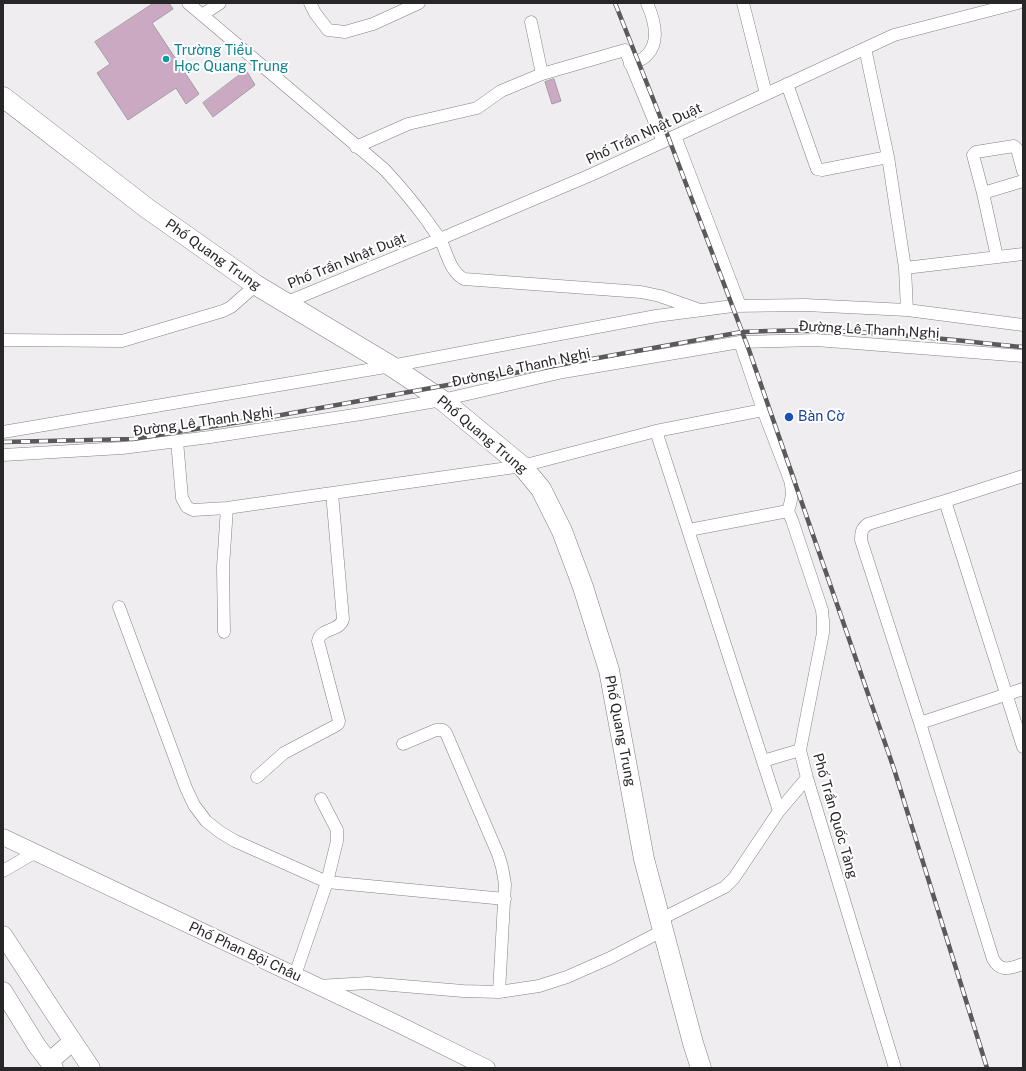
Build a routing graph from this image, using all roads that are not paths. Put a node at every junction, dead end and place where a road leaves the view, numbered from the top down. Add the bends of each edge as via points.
1 (188, 3) edge
2 (220, 3) edge
3 (310, 3) edge
4 (419, 3) edge
5 (647, 3) edge
6 (743, 3) edge
7 (1018, 3) edge
8 (202, 15) junction
9 (531, 22) dead end
10 (865, 48) junction
11 (630, 64) junction
12 (542, 74) junction
13 (787, 84) junction
14 (766, 94) junction
15 (3, 97) edge
16 (676, 136) junction
17 (663, 142) junction
18 (356, 146) junction
19 (888, 157) junction
20 (1023, 171) edge
21 (1023, 181) edge
22 (983, 193) junction
23 (440, 239) junction
24 (1023, 254) edge
25 (997, 257) junction
26 (905, 268) junction
27 (256, 285) junction
28 (285, 303) junction
29 (740, 306) junction
30 (700, 310) junction
31 (907, 310) junction
32 (1023, 325) edge
33 (3, 340) edge
34 (740, 342) junction
35 (1023, 356) edge
36 (391, 366) junction
37 (442, 400) junction
38 (763, 410) junction
39 (656, 431) junction
40 (3, 432) edge
41 (178, 441) junction
42 (3, 455) edge
43 (522, 466) junction
44 (1023, 476) edge
45 (332, 493) junction
46 (945, 502) junction
47 (227, 508) junction
48 (788, 511) junction
49 (689, 530) junction
50 (119, 606) dead end
51 (224, 632) dead end
52 (1023, 689) edge
53 (1006, 695) junction
54 (920, 723) junction
55 (403, 744) dead end
56 (1023, 747) edge
57 (800, 750) junction
58 (763, 762) junction
59 (257, 777) dead end
60 (807, 778) junction
61 (321, 799) dead end
62 (779, 811) junction
63 (3, 837) edge
64 (34, 853) junction
65 (3, 871) edge
66 (326, 882) junction
67 (505, 899) junction
68 (662, 925) junction
69 (3, 935) edge
70 (1023, 964) edge
71 (295, 976) junction
72 (317, 986) junction
73 (3, 991) edge
74 (499, 992) junction
75 (73, 1041) junction
76 (52, 1065) edge
77 (91, 1068) edge
78 (487, 1068) edge
79 (701, 1068) edge
80 (895, 1068) edge

1 - 8 street
2 - 8 street
3 - 4 street via 328,30 345,32 373,24
5 - 11 street via 654,27 652,49 647,56
6 - 14 street
7 - 10 street, Phố Trần Nhật Duật via 894,35
8 - 18 street
9 - 12 street
10 - 13 street, Phố Trần Nhật Duật
10 - 19 street
11 - 12 street via 625,50
11 - 17 street
12 - 18 street via 501,91 477,108 408,124
13 - 14 street, Phố Trần Nhật Duật
13 - 19 street via 817,169
14 - 16 street, Phố Trần Nhật Duật
15 - 27 main road, Phố Quang Trung via 148,209
16 - 17 street, Phố Trần Nhật Duật
16 - 29 street
17 - 23 street, Phố Trần Nhật Duật
18 - 23 street via 384,169 411,199
19 - 26 street
20 - 22 street via 1018,149 1014,146 974,153
21 - 22 street
22 - 25 street
23 - 28 street, Phố Trần Nhật Duật
23 - 30 street via 454,271 464,279 641,292
24 - 25 street
25 - 26 street
26 - 31 street
27 - 28 main road, Phố Quang Trung
27 - 33 street via 223,311 122,341
28 - 36 main road, Phố Quang Trung
29 - 30 street
29 - 31 street via 804,305
30 - 36 street via 648,317
31 - 32 street
34 - 35 street, Đường Lê Thanh Nghị via 816,340
34 - 37 street, Đường Lê Thanh Nghị via 563,372
34 - 38 street
36 - 37 main road, Phố Quang Trung
36 - 40 street
37 - 41 street, Đường Lê Thanh Nghị
37 - 43 main road, Phố Quang Trung
38 - 39 street
38 - 48 street via 793,490
39 - 43 street
39 - 49 street
41 - 42 street, Đường Lê Thanh Nghị via 122,448
41 - 47 street via 182,498 187,506 193,510
43 - 45 street
43 - 68 main road, Phố Quang Trung via 541,489 562,531 609,670 644,859
44 - 46 street
45 - 47 street
45 - 59 street via 343,619 339,626 322,633 318,641 339,721 338,724 284,753
46 - 53 street
46 - 54 street via 868,524 861,533 861,540
47 - 51 street via 223,567
48 - 49 street
48 - 57 street, Phố Trần Quốc Tảng via 823,621 823,633
49 - 58 street
50 - 66 street via 194,806 206,821 235,841
52 - 53 street
53 - 54 street
53 - 56 street
54 - 70 street via 993,959 1002,968
55 - 67 street via 436,730 443,730 446,733 498,854 505,884
57 - 58 street
57 - 60 street, Phố Trần Quốc Tảng
58 - 62 street
60 - 62 street
60 - 80 street, Phố Trần Quốc Tảng
61 - 66 street via 337,830 337,841
62 - 68 street via 734,878
63 - 64 street, Phố Phan Bội Châu
64 - 65 street
64 - 71 street, Phố Phan Bội Châu
66 - 67 street
66 - 71 street
67 - 74 street
68 - 74 street via 610,958 568,977 539,986
68 - 79 main road, Phố Quang Trung
69 - 75 main road
71 - 72 street, Phố Phan Bội Châu
72 - 74 street via 368,983 455,991
72 - 78 street, Phố Phan Bội Châu
73 - 76 main road
75 - 76 main road
75 - 77 main road

